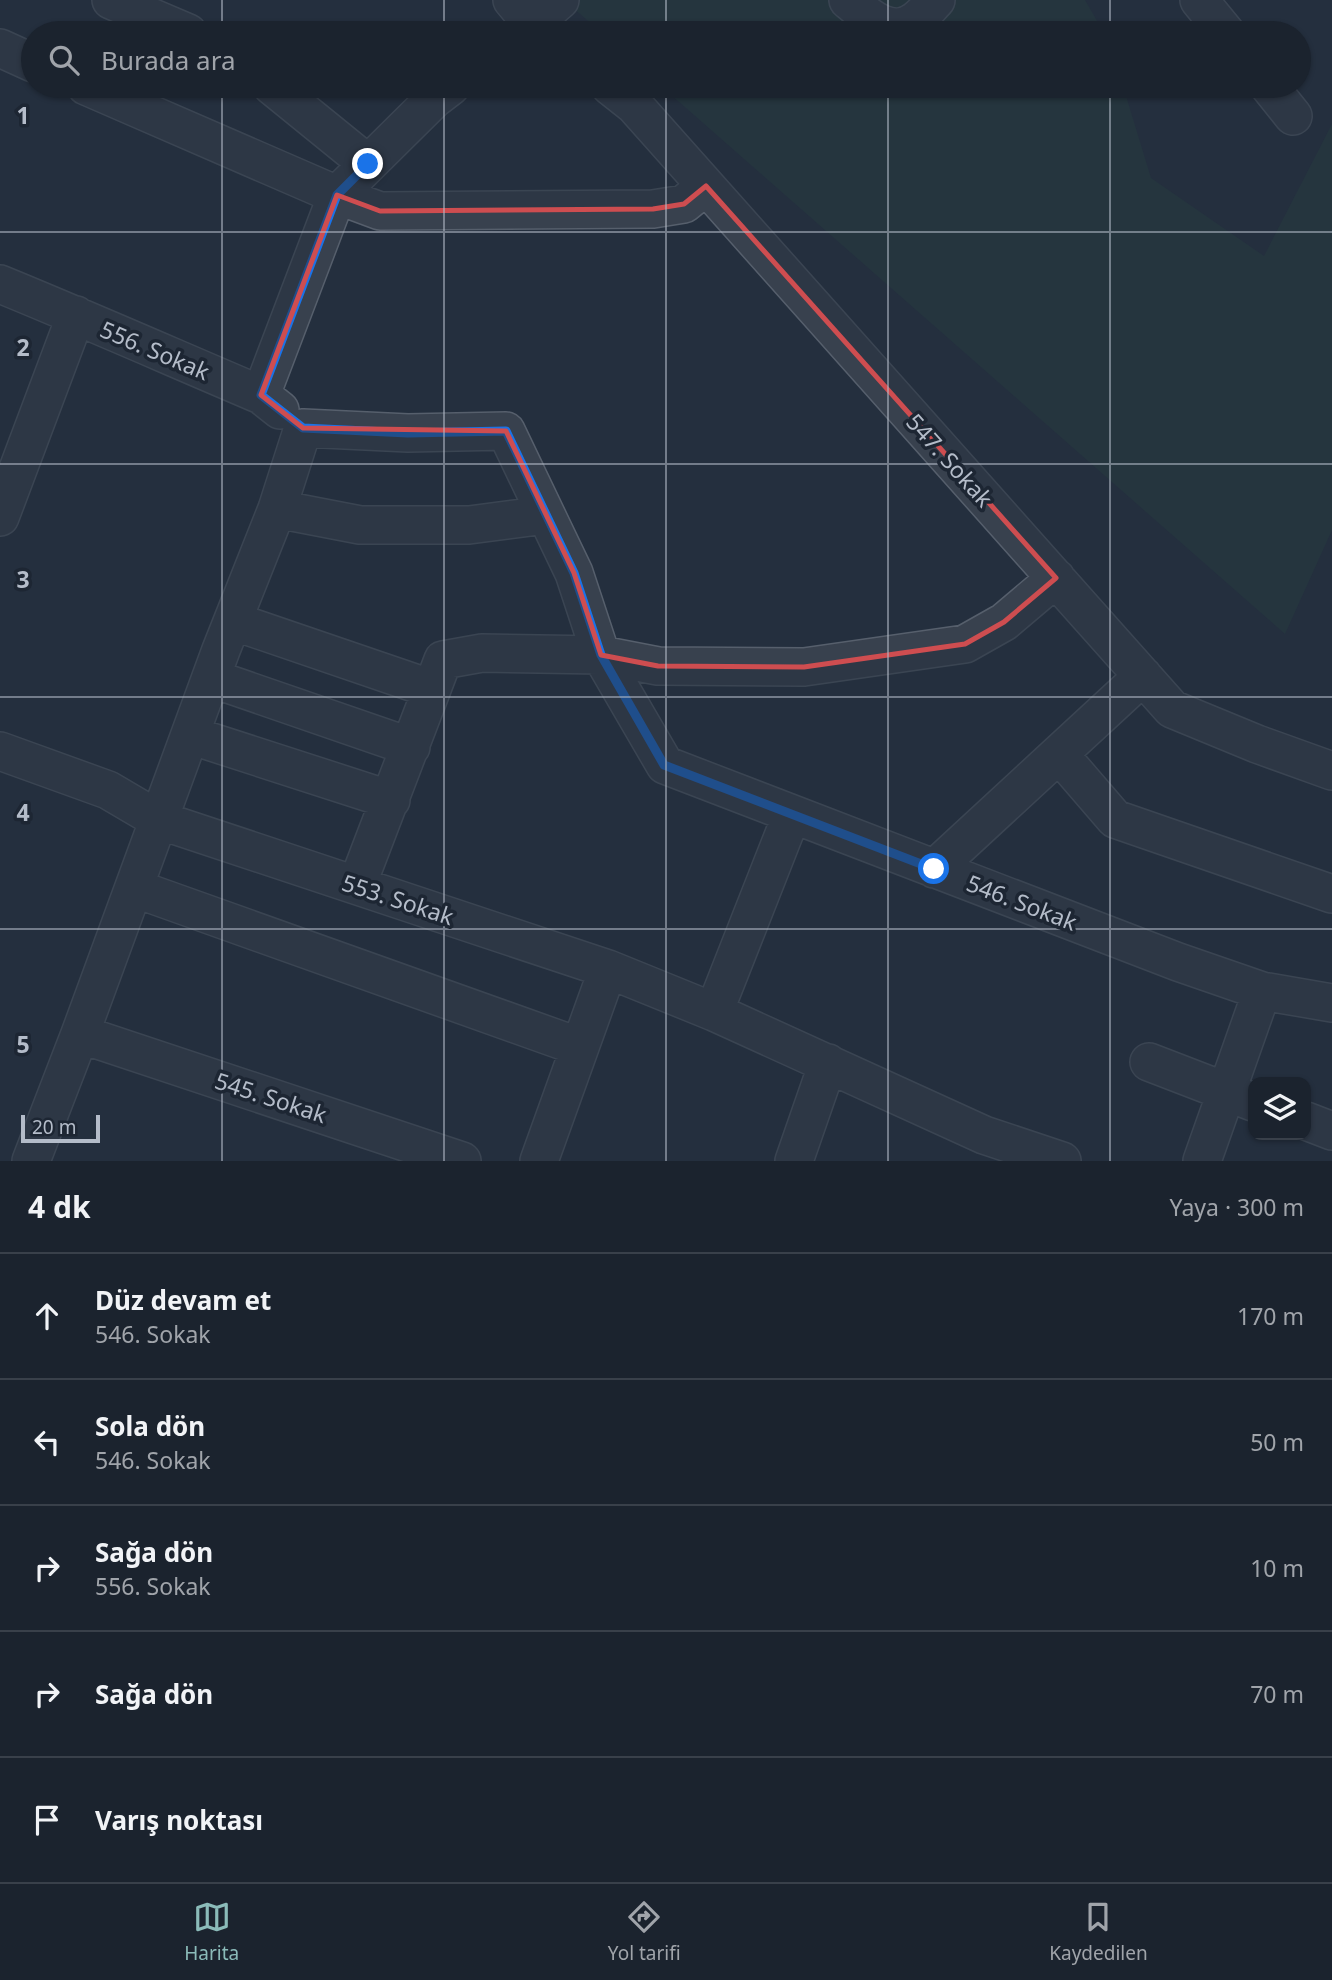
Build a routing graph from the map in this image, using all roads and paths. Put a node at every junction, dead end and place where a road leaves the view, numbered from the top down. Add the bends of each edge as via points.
1 (111, 0) edge
2 (560, 0) edge
3 (848, 0) edge
4 (936, 0) edge
5 (1199, 0) edge
6 (160, 21) edge
7 (530, 21) edge
8 (876, 21) edge
9 (915, 21) edge
10 (1216, 21) edge
11 (0, 48) edge
12 (21, 58) edge
13 (114, 98) edge
14 (287, 98) edge
15 (435, 98) edge
16 (625, 98) edge
17 (1279, 98) edge
18 (1293, 116) dead end
19 (368, 164) junction
20 (706, 186) junction
21 (337, 195) junction
22 (0, 284) edge
23 (76, 315) junction
24 (261, 395) junction
25 (303, 428) junction
26 (277, 509) junction
27 (546, 515) junction
28 (0, 517) edge
29 (1056, 578) junction
30 (233, 621) junction
31 (601, 655) junction
32 (1143, 676) junction
33 (211, 678) junction
34 (432, 689) junction
35 (190, 735) junction
36 (411, 747) junction
37 (0, 751) edge
38 (1059, 754) junction
39 (1332, 771) edge
40 (391, 800) junction
41 (792, 814) junction
42 (159, 820) junction
43 (934, 869) junction
44 (357, 885) junction
45 (134, 888) junction
46 (1332, 894) edge
47 (608, 969) junction
48 (1262, 991) junction
49 (1332, 1003) edge
50 (715, 1012) junction
51 (80, 1034) junction
52 (580, 1047) junction
53 (1149, 1062) dead end
54 (828, 1063) junction
55 (1240, 1097) edge
56 (1311, 1123) edge
57 (1332, 1131) edge
58 (31, 1161) edge
59 (462, 1161) edge
60 (539, 1161) edge
61 (794, 1161) edge
62 (1062, 1161) edge
63 (1202, 1161) edge

1 - 6 street
2 - 7 street
3 - 8 street
4 - 9 street
5 - 10 street
11 - 12 street
13 - 21 street
14 - 19 street
15 - 19 street
16 - 20 street, 547. Sokak
17 - 18 street
19 - 21 street
20 - 21 street via 684,204 653,209 380,211
20 - 29 street, 547. Sokak
21 - 24 street
22 - 23 street, 556. Sokak
23 - 24 street, 556. Sokak
23 - 28 street
24 - 25 street, 556. Sokak
25 - 26 street
25 - 27 street, 546. Sokak via 506,431
26 - 27 street via 360,524 469,525
26 - 30 street
27 - 31 street, 546. Sokak via 574,573
29 - 31 street via 1004,622 965,644 804,667 658,666
29 - 32 street, 547. Sokak
30 - 33 street
30 - 34 street
31 - 34 street via 482,653 443,660
31 - 41 street, 546. Sokak via 664,765
32 - 38 street
32 - 39 street, 547. Sokak via 1172,709
33 - 35 street
33 - 36 street
34 - 36 street
35 - 40 street
35 - 42 street
36 - 40 street
37 - 42 street, 553. Sokak via 108,790
38 - 43 street
38 - 46 street via 1115,819
40 - 44 street
41 - 43 street, 546. Sokak
41 - 50 street
42 - 44 street, 553. Sokak
42 - 45 street
43 - 48 street, 546. Sokak
44 - 47 street, 553. Sokak
45 - 51 street
45 - 52 street
47 - 50 street, 553. Sokak
47 - 52 street
48 - 49 street, 546. Sokak
48 - 55 street
50 - 54 street, 553. Sokak
51 - 58 street
51 - 59 street, 545. Sokak
52 - 60 street
53 - 55 street
54 - 61 street
54 - 62 street, 553. Sokak via 984,1135
55 - 63 street
56 - 57 street

